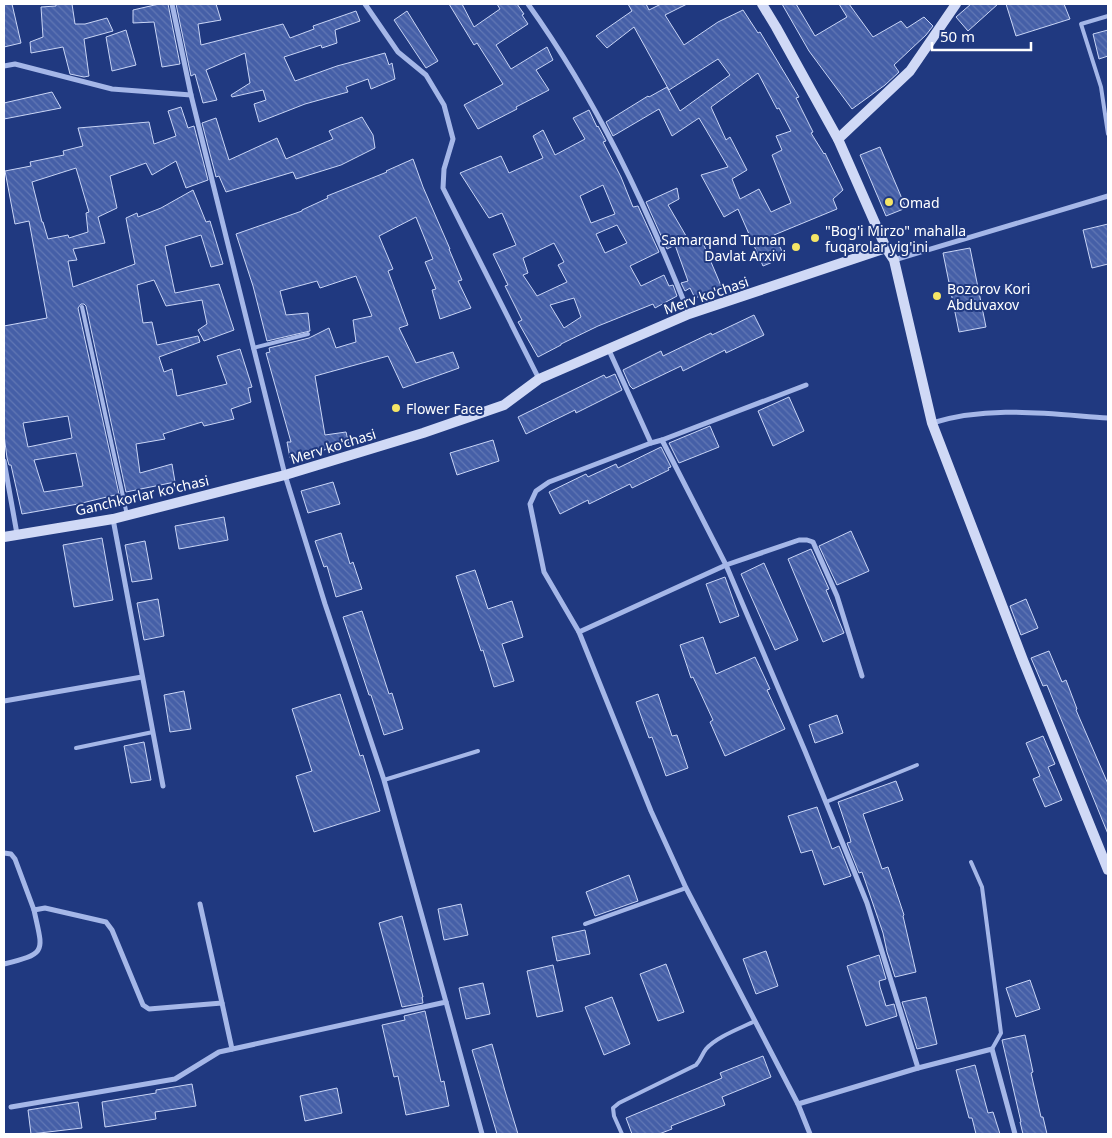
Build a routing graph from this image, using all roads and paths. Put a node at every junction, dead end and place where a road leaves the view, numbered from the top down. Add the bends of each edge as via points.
1 (172, 4) edge
2 (365, 4) edge
3 (528, 4) edge
4 (762, 4) edge
5 (956, 4) edge
6 (1108, 16) edge
7 (4, 66) edge
8 (191, 95) junction
9 (1108, 134) edge
10 (838, 139) junction
11 (1108, 196) edge
12 (886, 248) junction
13 (894, 260) junction
14 (82, 306) dead end
15 (689, 314) junction
16 (308, 334) dead end
17 (253, 348) junction
18 (608, 348) junction
19 (539, 379) junction
20 (806, 385) dead end
21 (1108, 418) edge
22 (932, 423) junction
23 (662, 440) junction
24 (651, 443) junction
25 (4, 461) edge
26 (285, 475) junction
27 (127, 515) junction
28 (113, 519) junction
29 (17, 534) junction
30 (4, 537) edge
31 (726, 565) junction
32 (579, 632) junction
33 (862, 676) dead end
34 (142, 677) junction
35 (4, 701) edge
36 (153, 732) junction
37 (76, 748) dead end
38 (478, 751) dead end
39 (917, 765) dead end
40 (384, 780) junction
41 (163, 786) dead end
42 (826, 802) junction
43 (4, 853) edge
44 (971, 862) dead end
45 (1108, 870) edge
46 (686, 888) junction
47 (200, 904) dead end
48 (34, 910) junction
49 (585, 924) dead end
50 (4, 964) edge
51 (446, 1002) junction
52 (222, 1004) junction
53 (755, 1021) junction
54 (232, 1049) junction
55 (992, 1049) junction
56 (918, 1068) junction
57 (798, 1104) junction
58 (11, 1107) dead end
59 (482, 1134) edge
60 (622, 1134) edge
61 (810, 1134) edge
62 (1015, 1134) edge

1 - 8 street
2 - 19 street via 398,52 426,75 444,105 453,140 444,169 443,188
3 - 15 street via 551,36 611,138 666,255
4 - 10 street
5 - 10 street via 910,71
6 - 9 lane via 1081,24 1101,88
7 - 8 street via 15,64 112,89
8 - 17 street
10 - 12 street
11 - 13 street
12 - 13 street
12 - 15 street, Merv ko'chasi
13 - 22 street
14 - 27 lane
15 - 18 street, Merv ko'chasi
16 - 17 lane
17 - 26 street
18 - 19 street, Merv ko'chasi
18 - 24 street
19 - 26 street, Merv ko'chasi via 504,404 423,433
20 - 23 street
21 - 22 street via 1015,411 952,416
22 - 45 street
23 - 24 street
23 - 31 street
24 - 32 street via 549,482 536,491 530,504 544,572
25 - 29 street
26 - 27 street, Ganchkorlar ko'chasi
26 - 40 street via 324,604
27 - 28 street, Ganchkorlar ko'chasi
28 - 29 street, Ganchkorlar ko'chasi
28 - 34 street
29 - 30 street, Ganchkorlar ko'chasi
31 - 32 street
31 - 33 street via 799,540 813,542 837,596
31 - 42 street
32 - 46 street via 651,812
34 - 35 street
34 - 36 street
36 - 37 lane
36 - 41 street
38 - 40 lane
39 - 42 lane
40 - 51 street
42 - 56 street via 867,903
43 - 48 street via 15,859
44 - 55 lane via 982,887 1001,1032
46 - 49 lane
46 - 53 street
47 - 52 street
48 - 50 street via 41,940 39,949 34,955
48 - 52 street via 45,908 106,922 143,1005 149,1009
51 - 54 street
51 - 59 street
52 - 54 street
53 - 57 street
53 - 60 lane via 712,1044 696,1065 613,1108
54 - 58 street via 219,1052 175,1079
55 - 56 street
55 - 62 street
56 - 57 street
57 - 61 street

